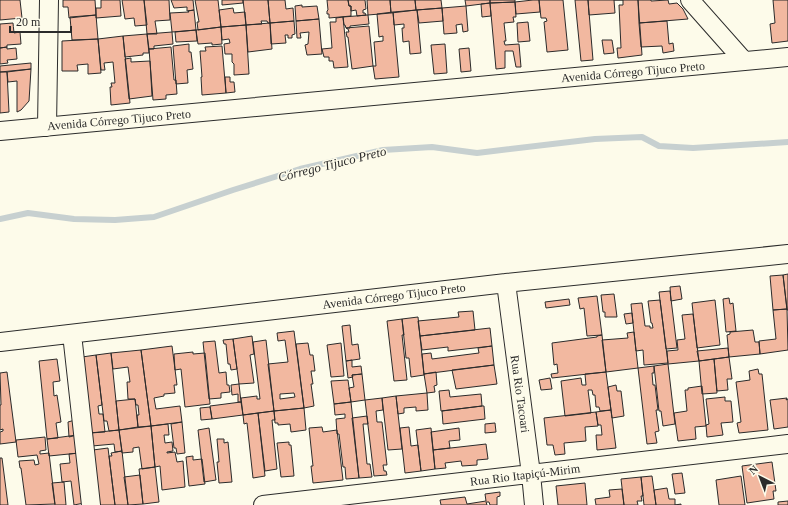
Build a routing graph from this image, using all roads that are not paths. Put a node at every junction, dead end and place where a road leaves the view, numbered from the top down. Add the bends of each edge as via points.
1 (49, 0) edge
2 (690, 0) edge
3 (788, 57) edge
4 (744, 61) junction
5 (47, 127) junction
6 (0, 131) edge
7 (788, 254) edge
8 (506, 283) junction
9 (72, 334) junction
10 (0, 342) edge
11 (788, 444) edge
12 (531, 474) junction
13 (91, 505) edge
14 (263, 505) edge
15 (534, 505) edge

1 - 5 street
2 - 4 street
3 - 4 street, Avenida Córrego Tijuco Preto
4 - 5 street, Avenida Córrego Tijuco Preto
5 - 6 street, Avenida Córrego Tijuco Preto
7 - 8 street, Avenida Córrego Tijuco Preto
8 - 9 street, Avenida Córrego Tijuco Preto
8 - 12 street, Rua Rio Tacoari
9 - 10 street, Avenida Córrego Tijuco Preto
9 - 13 street
11 - 12 street, Rua Rio Itapiçú-Mirim
12 - 14 street, Rua Rio Itapiçú-Mirim
12 - 15 street, Rua Rio Tacoari

